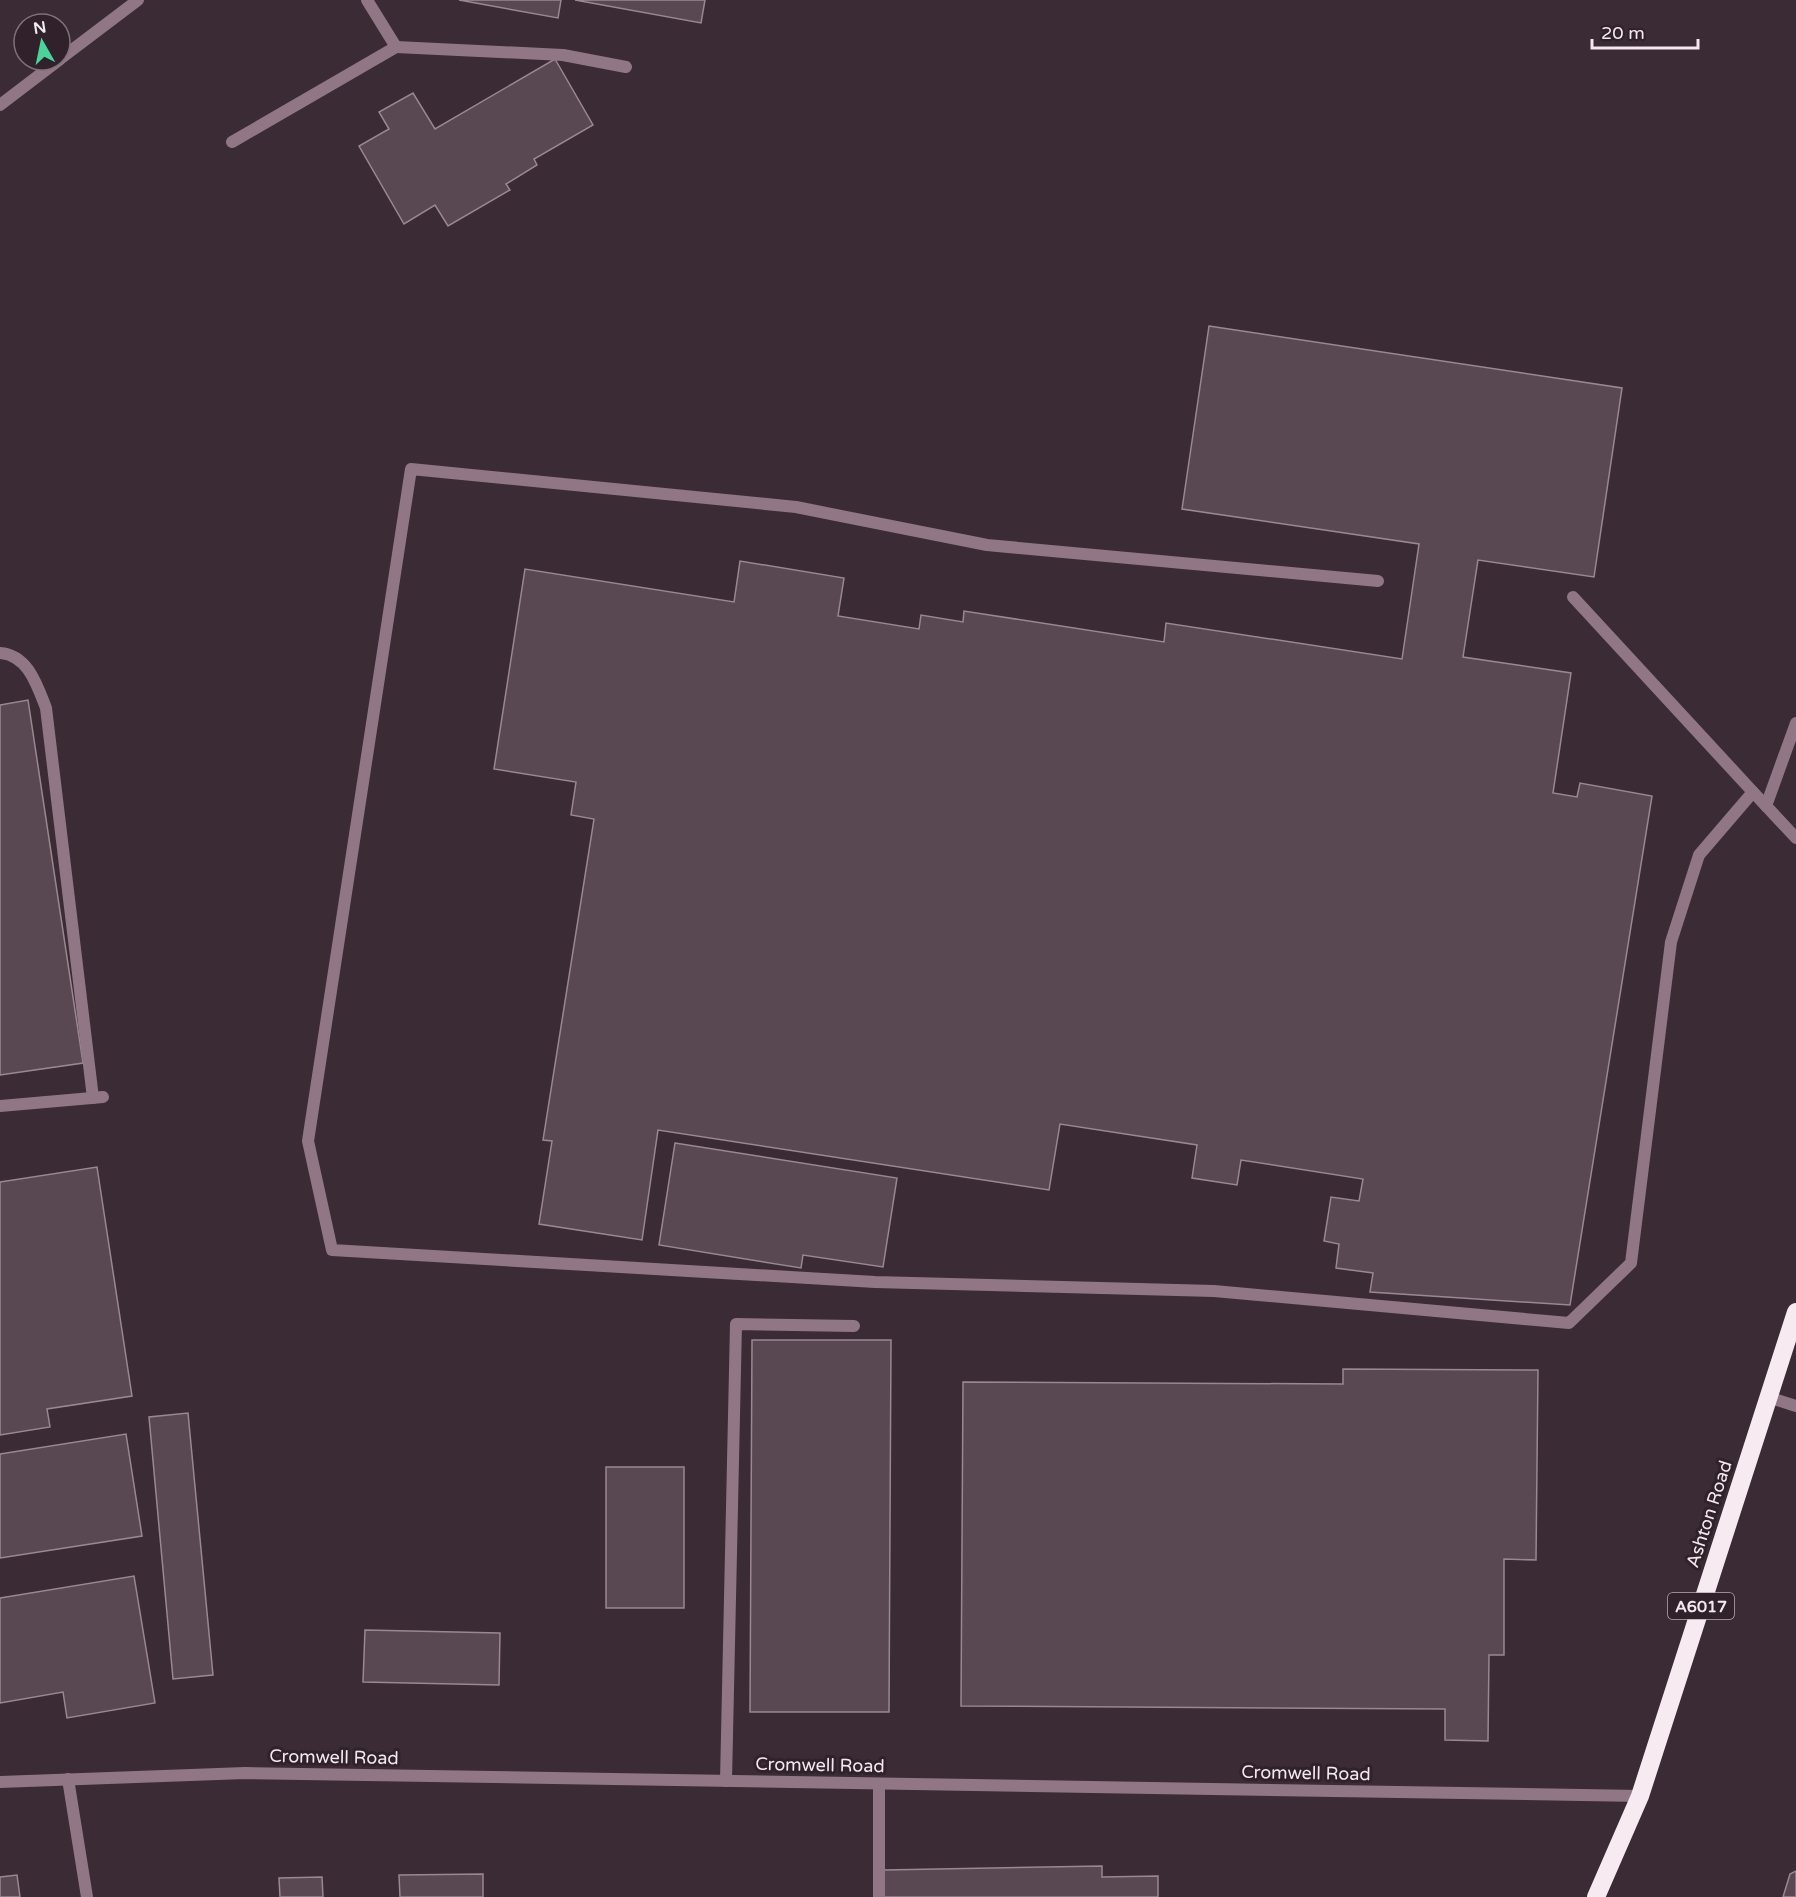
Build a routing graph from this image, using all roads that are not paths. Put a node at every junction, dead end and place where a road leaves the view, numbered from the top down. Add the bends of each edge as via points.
1 (138, 0) edge
2 (367, 0) edge
3 (396, 47) junction
4 (72, 51) edge
5 (626, 67) dead end
6 (44, 72) edge
7 (0, 105) edge
8 (232, 142) dead end
9 (1378, 581) dead end
10 (1573, 597) dead end
11 (0, 653) edge
12 (1796, 723) edge
13 (1753, 792) junction
14 (1766, 806) junction
15 (1796, 838) edge
16 (0, 1107) edge
17 (1796, 1312) edge
18 (854, 1326) dead end
19 (1768, 1397) junction
20 (1796, 1406) edge
21 (68, 1779) junction
22 (726, 1781) junction
23 (0, 1782) edge
24 (879, 1784) junction
25 (1640, 1796) junction
26 (87, 1897) edge
27 (879, 1897) edge
28 (1596, 1897) edge

1 - 4 street
2 - 3 street
3 - 5 street via 563,55
3 - 8 street
6 - 7 street
9 - 13 street via 987,545 796,507 411,469 308,1141 332,1251 875,1282 1214,1291 1569,1323 1631,1263 1671,942 1699,855
10 - 13 street
11 - 16 street via 24,663 46,708 98,1097
12 - 14 street
13 - 14 street
14 - 15 street
17 - 19 highway, Ashton Road / A6017
18 - 22 street via 736,1324
19 - 20 street
19 - 25 highway, Ashton Road / A6017
21 - 22 street, Cromwell Road via 245,1773
21 - 23 street, Cromwell Road
21 - 26 street
22 - 24 street, Cromwell Road
24 - 25 street, Cromwell Road
24 - 27 street
25 - 28 highway, Ashton Road / A6017

